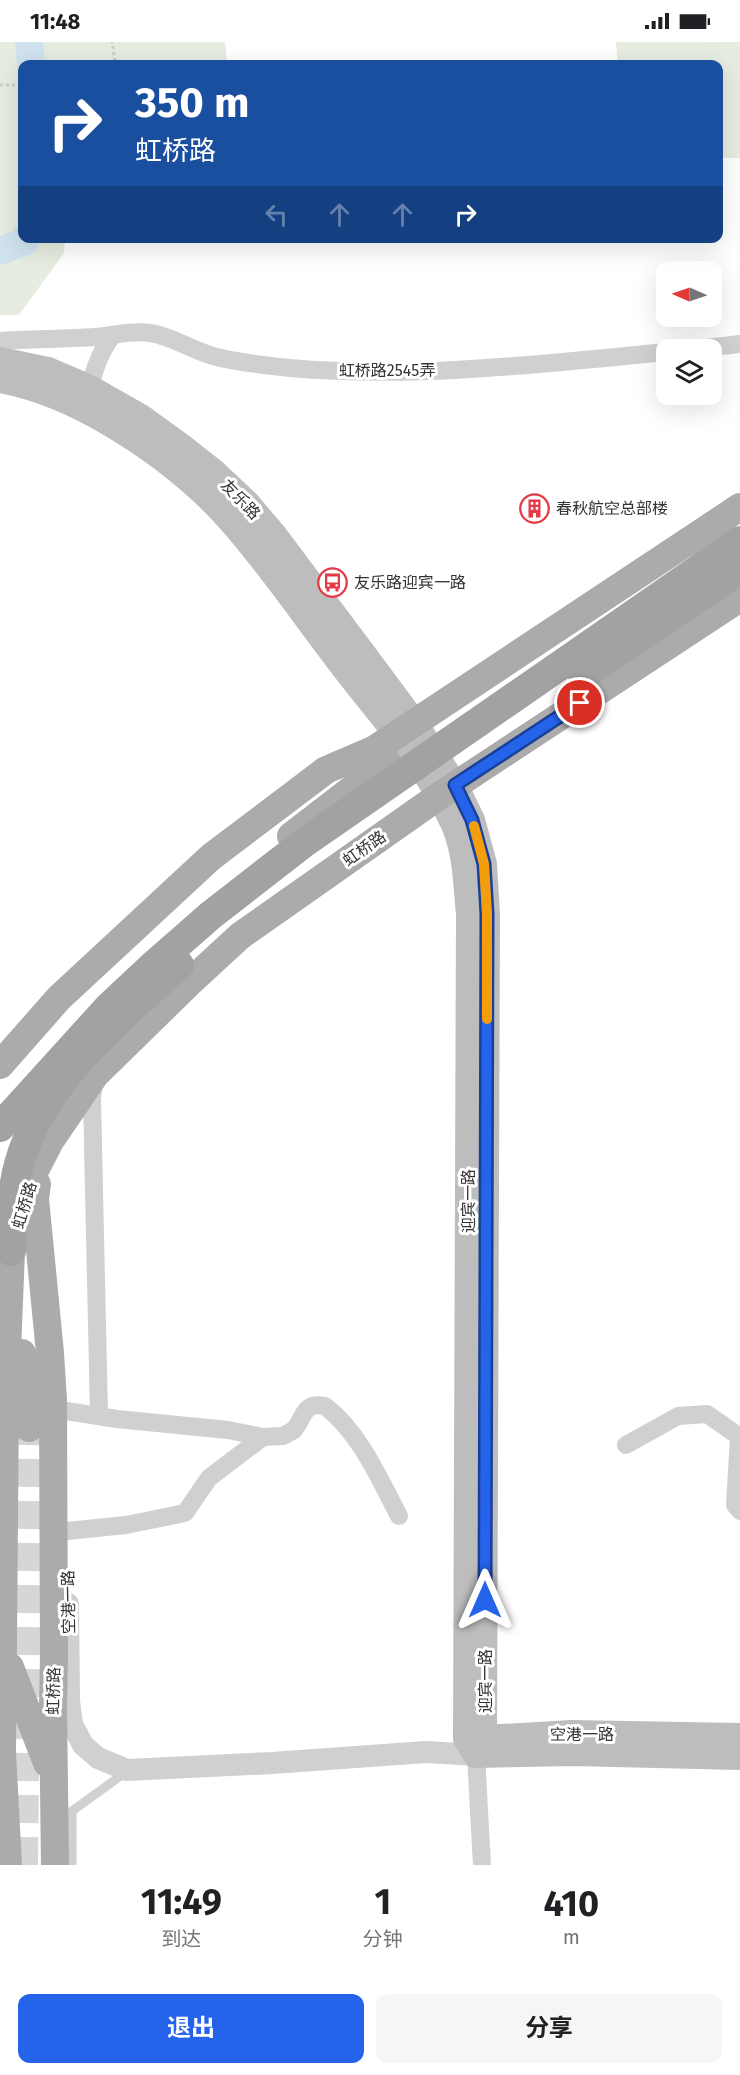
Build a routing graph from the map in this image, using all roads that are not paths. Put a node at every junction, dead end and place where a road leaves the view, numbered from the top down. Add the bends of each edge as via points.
1 (113, 335) junction
2 (0, 341) edge
3 (740, 344) edge
4 (722, 346) edge
5 (656, 353) edge
6 (0, 360) edge
7 (0, 380) edge
8 (88, 398) junction
9 (740, 507) edge
10 (740, 541) edge
11 (740, 569) edge
12 (719, 584) edge
13 (393, 742) junction
14 (447, 791) junction
15 (116, 1022) junction
16 (62, 1057) junction
17 (0, 1065) edge
18 (95, 1075) junction
19 (0, 1088) edge
20 (0, 1114) edge
21 (0, 1126) edge
22 (0, 1143) edge
23 (46, 1149) junction
24 (17, 1247) edge
25 (66, 1411) junction
26 (99, 1416) junction
27 (29, 1428) tunnel mouth
28 (263, 1437) junction
29 (740, 1437) edge
30 (626, 1445) dead end
31 (740, 1511) edge
32 (399, 1516) dead end
33 (67, 1531) junction
34 (4, 1653) junction
35 (740, 1736) edge
36 (475, 1744) junction
37 (740, 1757) edge
38 (1, 1759) edge
39 (127, 1770) junction
40 (54, 1779) junction
41 (8, 1865) edge
42 (55, 1865) edge
43 (72, 1865) edge
44 (482, 1865) edge

1 - 2 street, 虹桥路2545弄
1 - 5 street, 虹桥路2545弄 via 153,333 238,362 364,372 436,371
1 - 8 street via 103,348
3 - 4 street
6 - 8 main road, 友乐路 via 48,370
7 - 8 main road, 友乐路
8 - 13 main road, 友乐路 via 200,489 229,518 346,672
9 - 13 main road
10 - 12 highway
11 - 12 highway
12 - 14 main road, 虹桥路
12 - 15 highway, bridge via 297,869 224,924
12 - 16 highway, bridge via 296,849 154,964
13 - 14 main road, 迎宾一路
13 - 17 main road via 327,770 211,857 59,998
13 - 19 main road via 236,857 184,901 73,1009
13 - 20 main road via 128,972
14 - 18 main road, 虹桥路 via 240,936
14 - 36 main road, 迎宾一路 via 472,820 484,864 487,914
15 - 23 highway via 65,1101
15 - 24 highway via 68,1074 40,1114 26,1144 14,1194
16 - 21 highway, bridge
16 - 22 highway, bridge
18 - 23 main road, 虹桥路
18 - 26 street via 92,1098
23 - 24 main road, 虹桥路 via 20,1209
24 - 25 street, 空港一路 via 56,1308 66,1373
24 - 27 main road
24 - 34 main road, 虹桥路 via 10,1292 5,1411
24 - 40 main road, 虹桥路 via 50,1353
25 - 26 street
25 - 33 street, 空港一路
26 - 28 street
28 - 32 street via 283,1436 294,1430 307,1408 325,1406 351,1432
28 - 33 street via 209,1478 185,1513
29 - 30 street via 707,1414 688,1415 678,1416
29 - 31 street via 735,1505
33 - 39 street, 空港一路 via 72,1724 83,1744 98,1758
34 - 38 main road, 虹桥路
34 - 40 main road
35 - 36 main road, 空港一路 via 572,1733
36 - 37 main road, 空港一路 via 573,1753
36 - 39 street, 空港一路 via 426,1752
36 - 44 street, 迎宾一路
38 - 41 main road, 虹桥路
39 - 43 lane via 72,1811
40 - 42 main road, 虹桥路

